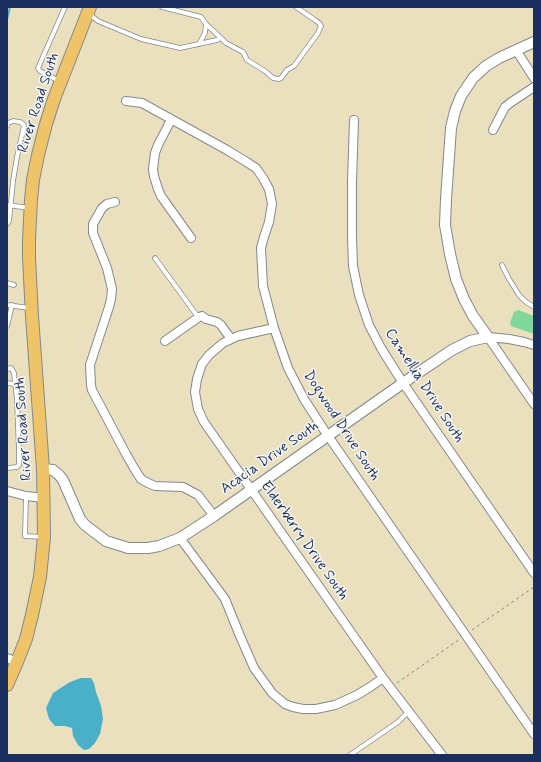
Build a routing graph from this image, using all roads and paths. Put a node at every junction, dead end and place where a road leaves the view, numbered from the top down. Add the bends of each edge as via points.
1 (65, 7) edge
2 (162, 7) edge
3 (296, 7) edge
4 (89, 10) edge
5 (206, 24) junction
6 (220, 38) junction
7 (534, 42) edge
8 (199, 44) junction
9 (516, 50) junction
10 (534, 78) edge
11 (61, 82) junction
12 (534, 87) edge
13 (126, 101) dead end
14 (171, 120) junction
15 (354, 120) dead end
16 (7, 126) edge
17 (493, 130) dead end
18 (115, 202) dead end
19 (9, 205) edge
20 (30, 208) junction
21 (7, 224) edge
22 (191, 238) dead end
23 (155, 258) dead end
24 (502, 264) dead end
25 (7, 284) edge
26 (14, 285) dead end
27 (9, 305) edge
28 (534, 307) edge
29 (32, 308) junction
30 (198, 317) junction
31 (7, 326) edge
32 (274, 328) junction
33 (488, 337) junction
34 (231, 339) junction
35 (165, 341) dead end
36 (534, 345) edge
37 (7, 369) edge
38 (7, 383) edge
39 (402, 383) junction
40 (15, 384) junction
41 (534, 404) edge
42 (327, 436) junction
43 (7, 468) edge
44 (43, 469) junction
45 (252, 489) junction
46 (7, 491) edge
47 (26, 496) junction
48 (44, 498) junction
49 (214, 516) junction
50 (44, 537) junction
51 (180, 538) junction
52 (534, 573) edge
53 (534, 587) edge
54 (465, 635) junction
55 (11, 664) edge
56 (383, 678) junction
57 (7, 685) edge
58 (390, 688) junction
59 (408, 712) junction
60 (534, 734) edge
61 (350, 755) edge
62 (442, 755) edge

1 - 11 lane via 38,68
2 - 5 lane via 201,17
3 - 6 lane via 321,26 294,66 280,79 273,78 247,60 243,52
4 - 8 lane via 98,21 140,39 180,48
4 - 11 main road, River Road South
5 - 6 lane
5 - 8 lane via 205,33
6 - 8 lane
7 - 9 street
9 - 10 street
9 - 33 street via 486,66 473,78 461,96 451,128 445,225 450,254 464,299
11 - 20 main road, River Road South via 42,140
12 - 17 street via 505,107
13 - 14 street, Dogwood Drive South via 142,103
14 - 22 street via 155,153 154,176 161,196
14 - 32 street, Dogwood Drive South via 256,168 269,189 272,204 270,222 261,248 261,270
15 - 39 street, Camellia Drive South via 353,266 369,325
16 - 19 lane via 13,120 24,126
18 - 49 street via 102,208 93,224 93,233 107,268 112,289 110,307 90,365 92,390 141,479 155,486 183,486 198,495
19 - 20 lane
19 - 21 lane
20 - 29 main road, River Road South
23 - 30 lane
24 - 28 lane via 519,295
25 - 26 lane
27 - 29 lane
27 - 31 lane
29 - 44 main road, River Road South
30 - 34 street via 217,322
30 - 35 street
32 - 34 street, Elderberry Drive South
32 - 42 street, Dogwood Drive South via 288,368
33 - 36 street, Acacia Drive South via 509,338
33 - 39 street, Acacia Drive South via 470,341 452,350
33 - 41 street
34 - 45 street, Elderberry Drive South via 214,349 202,364 196,384 196,401 204,422
37 - 40 lane via 11,368 14,373
38 - 40 lane
39 - 42 street, Acacia Drive South
39 - 52 street, Camellia Drive South
40 - 43 lane via 18,465
42 - 45 street, Acacia Drive South
42 - 54 street, Dogwood Drive South
44 - 48 main road, River Road South
44 - 51 street, Acacia Drive South via 53,470 59,475 80,519 106,541 128,548 148,548
45 - 49 street, Acacia Drive South
45 - 56 street, Elderberry Drive South
46 - 47 street
47 - 48 street
47 - 50 lane via 25,536
48 - 50 main road, River Road South
49 - 51 street, Acacia Drive South
50 - 55 main road, River Road South via 40,577 26,639
51 - 56 street via 224,598 254,668 272,693 285,704 303,709 335,705 357,695
53 - 54 path
54 - 58 path
54 - 60 street, Dogwood Drive South
55 - 57 main road, River Road South
56 - 58 street, Elderberry Drive South
58 - 59 street, Elderberry Drive South
59 - 61 lane via 398,722
59 - 62 street, Elderberry Drive South

